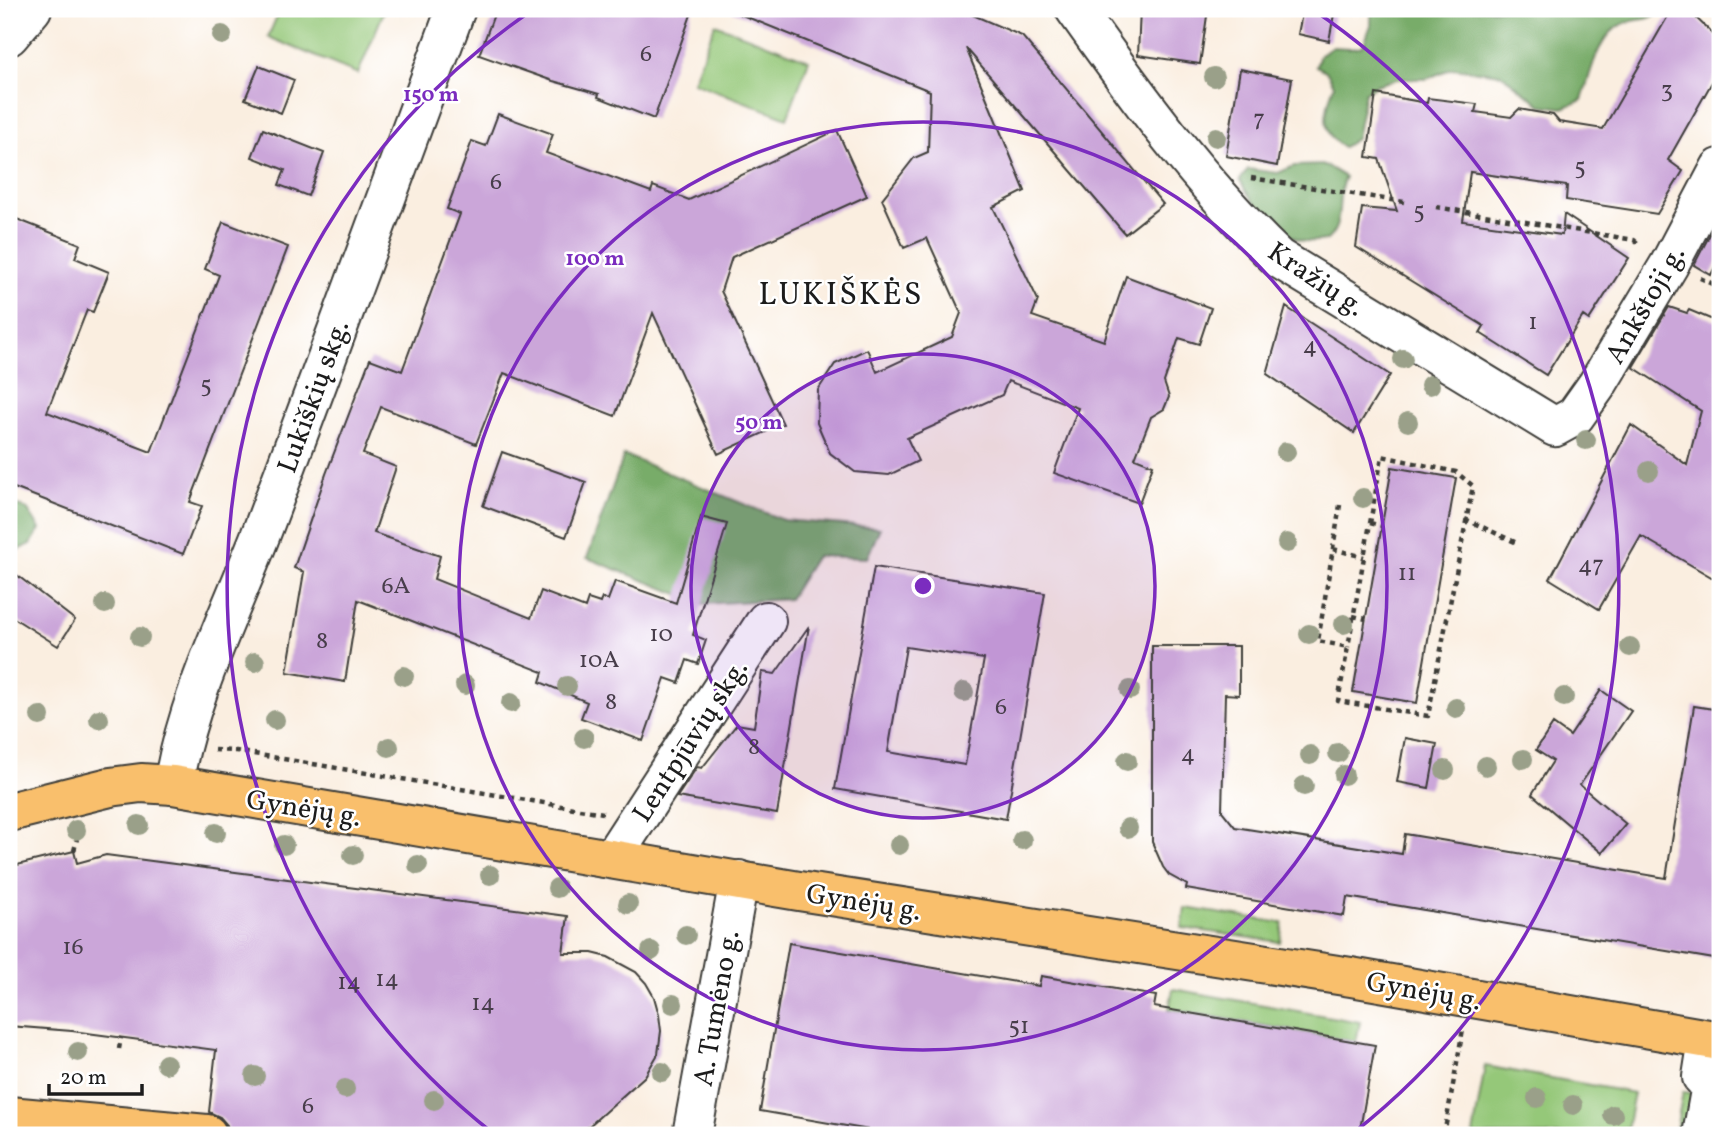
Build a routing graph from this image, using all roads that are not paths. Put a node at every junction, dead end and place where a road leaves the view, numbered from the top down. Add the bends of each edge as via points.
1 (32, 9) edge
2 (456, 9) edge
3 (1075, 9) edge
4 (9, 36) edge
5 (1720, 169) edge
6 (1555, 427) joint
7 (766, 621) dead end
8 (173, 785) junction
9 (9, 813) edge
10 (611, 858) junction
11 (739, 880) junction
12 (1714, 1040) edge
13 (9, 1116) edge
14 (207, 1134) edge
15 (692, 1135) edge
16 (1702, 1135) edge

1 - 4 street
2 - 8 street, Lukiškių skg. via 208,667 179,749
3 - 6 street, Kražių g. via 1198,170 1278,258
5 - 6 street, Ankštoji g. via 1597,385 1576,416
7 - 10 street, Lentpjūvių skg.
8 - 9 main road, Gynėjų g. via 110,787
8 - 10 main road, Gynėjų g.
10 - 11 main road, Gynėjų g.
11 - 12 main road, Gynėjų g.
11 - 15 street, A. Tumėno g.
12 - 16 street via 1702,1077 1711,1085
13 - 14 main road

